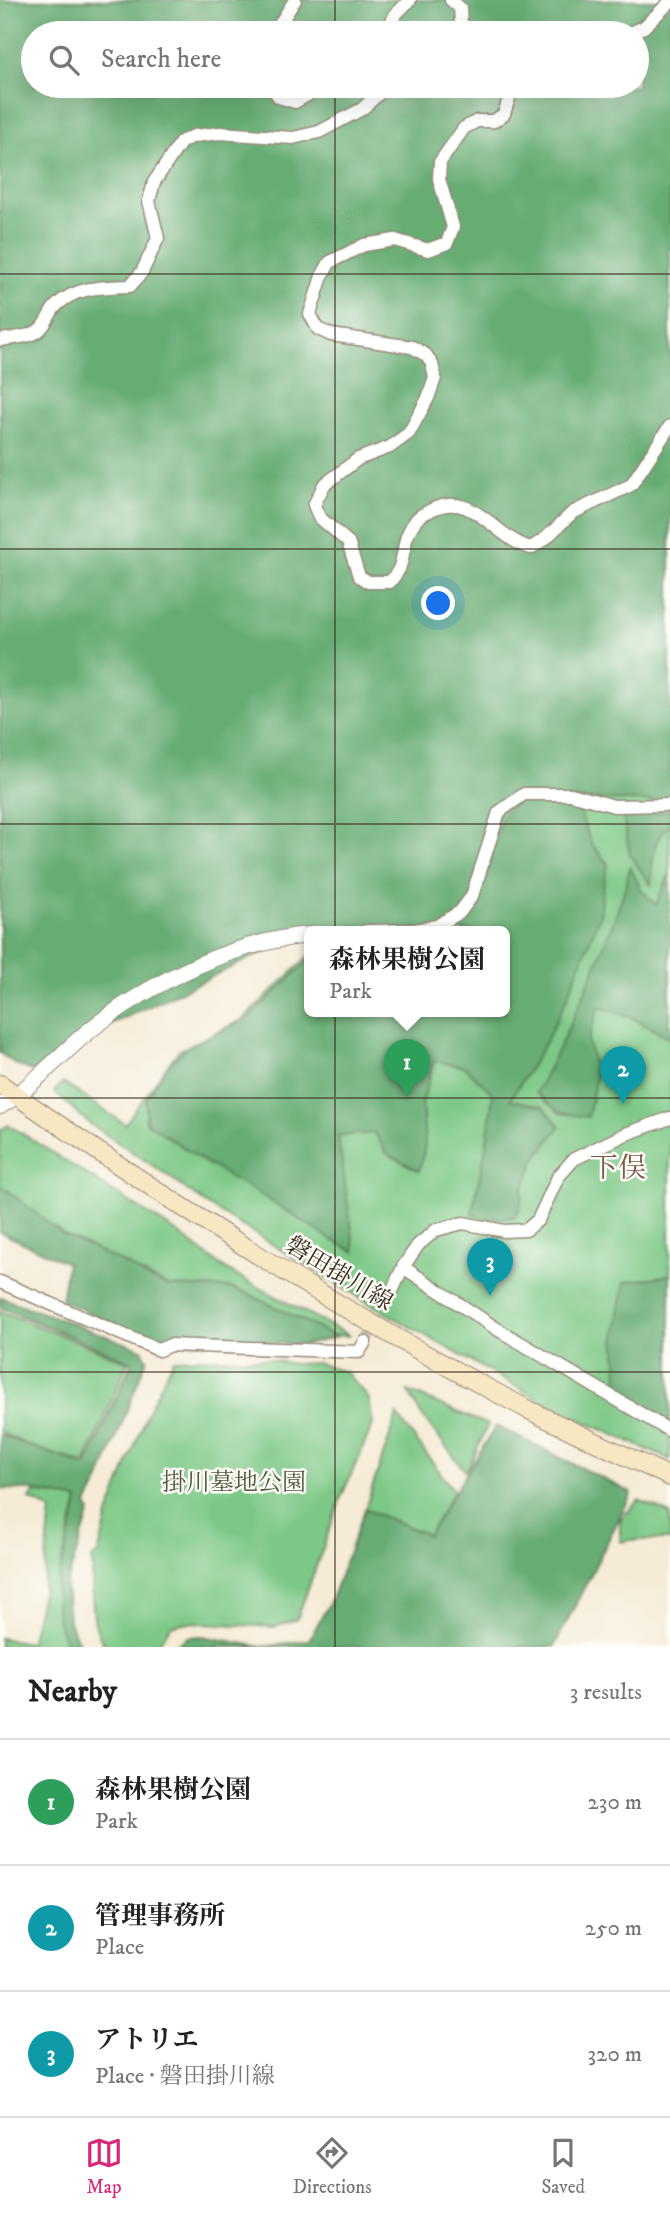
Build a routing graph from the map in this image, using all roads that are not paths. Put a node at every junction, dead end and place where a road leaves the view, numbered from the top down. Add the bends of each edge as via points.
1 (295, 0) edge
2 (410, 0) edge
3 (451, 0) edge
4 (670, 2) edge
5 (282, 21) edge
6 (392, 21) edge
7 (461, 21) edge
8 (649, 22) edge
9 (282, 98) edge
10 (302, 98) edge
11 (374, 98) edge
12 (509, 98) edge
13 (0, 340) edge
14 (670, 426) edge
15 (670, 805) edge
16 (438, 926) edge
17 (304, 936) edge
18 (0, 1084) edge
19 (16, 1096) junction
20 (0, 1106) edge
21 (670, 1118) edge
22 (403, 1267) junction
23 (0, 1282) edge
24 (393, 1289) tunnel mouth
25 (365, 1342) tunnel mouth
26 (670, 1431) edge
27 (670, 1477) edge

1 - 5 street
2 - 6 street
3 - 7 street via 460,8
4 - 8 street
9 - 10 street via 295,102
11 - 13 street via 319,132 293,138 220,133 181,142 154,183 149,201 158,237 130,286 96,287 71,296 56,306 35,333
12 - 14 street via 504,114 494,121 477,121 464,128 440,162 439,179 453,227 447,243 428,250 395,240 364,245 330,262 322,276 310,314 318,329 331,335 412,346 426,355 435,379 409,432 390,447 358,458 324,485 314,505 318,517 348,542 359,576 368,582 390,582 399,569 405,538 419,516 442,504 485,517 517,545 531,548 572,513 631,485
15 - 16 street via 614,806 570,794 524,794 499,813 472,896 460,912
17 - 19 street via 248,947 171,978 98,1024
18 - 19 main road, 磐田掛川線
19 - 20 street
19 - 27 main road, 磐田掛川線 via 206,1224 375,1325 532,1411
21 - 22 street via 574,1160 558,1177 538,1220 526,1230 503,1231 463,1223 436,1230
22 - 24 street
22 - 26 street via 497,1329
23 - 25 street via 159,1350 170,1345 359,1352

